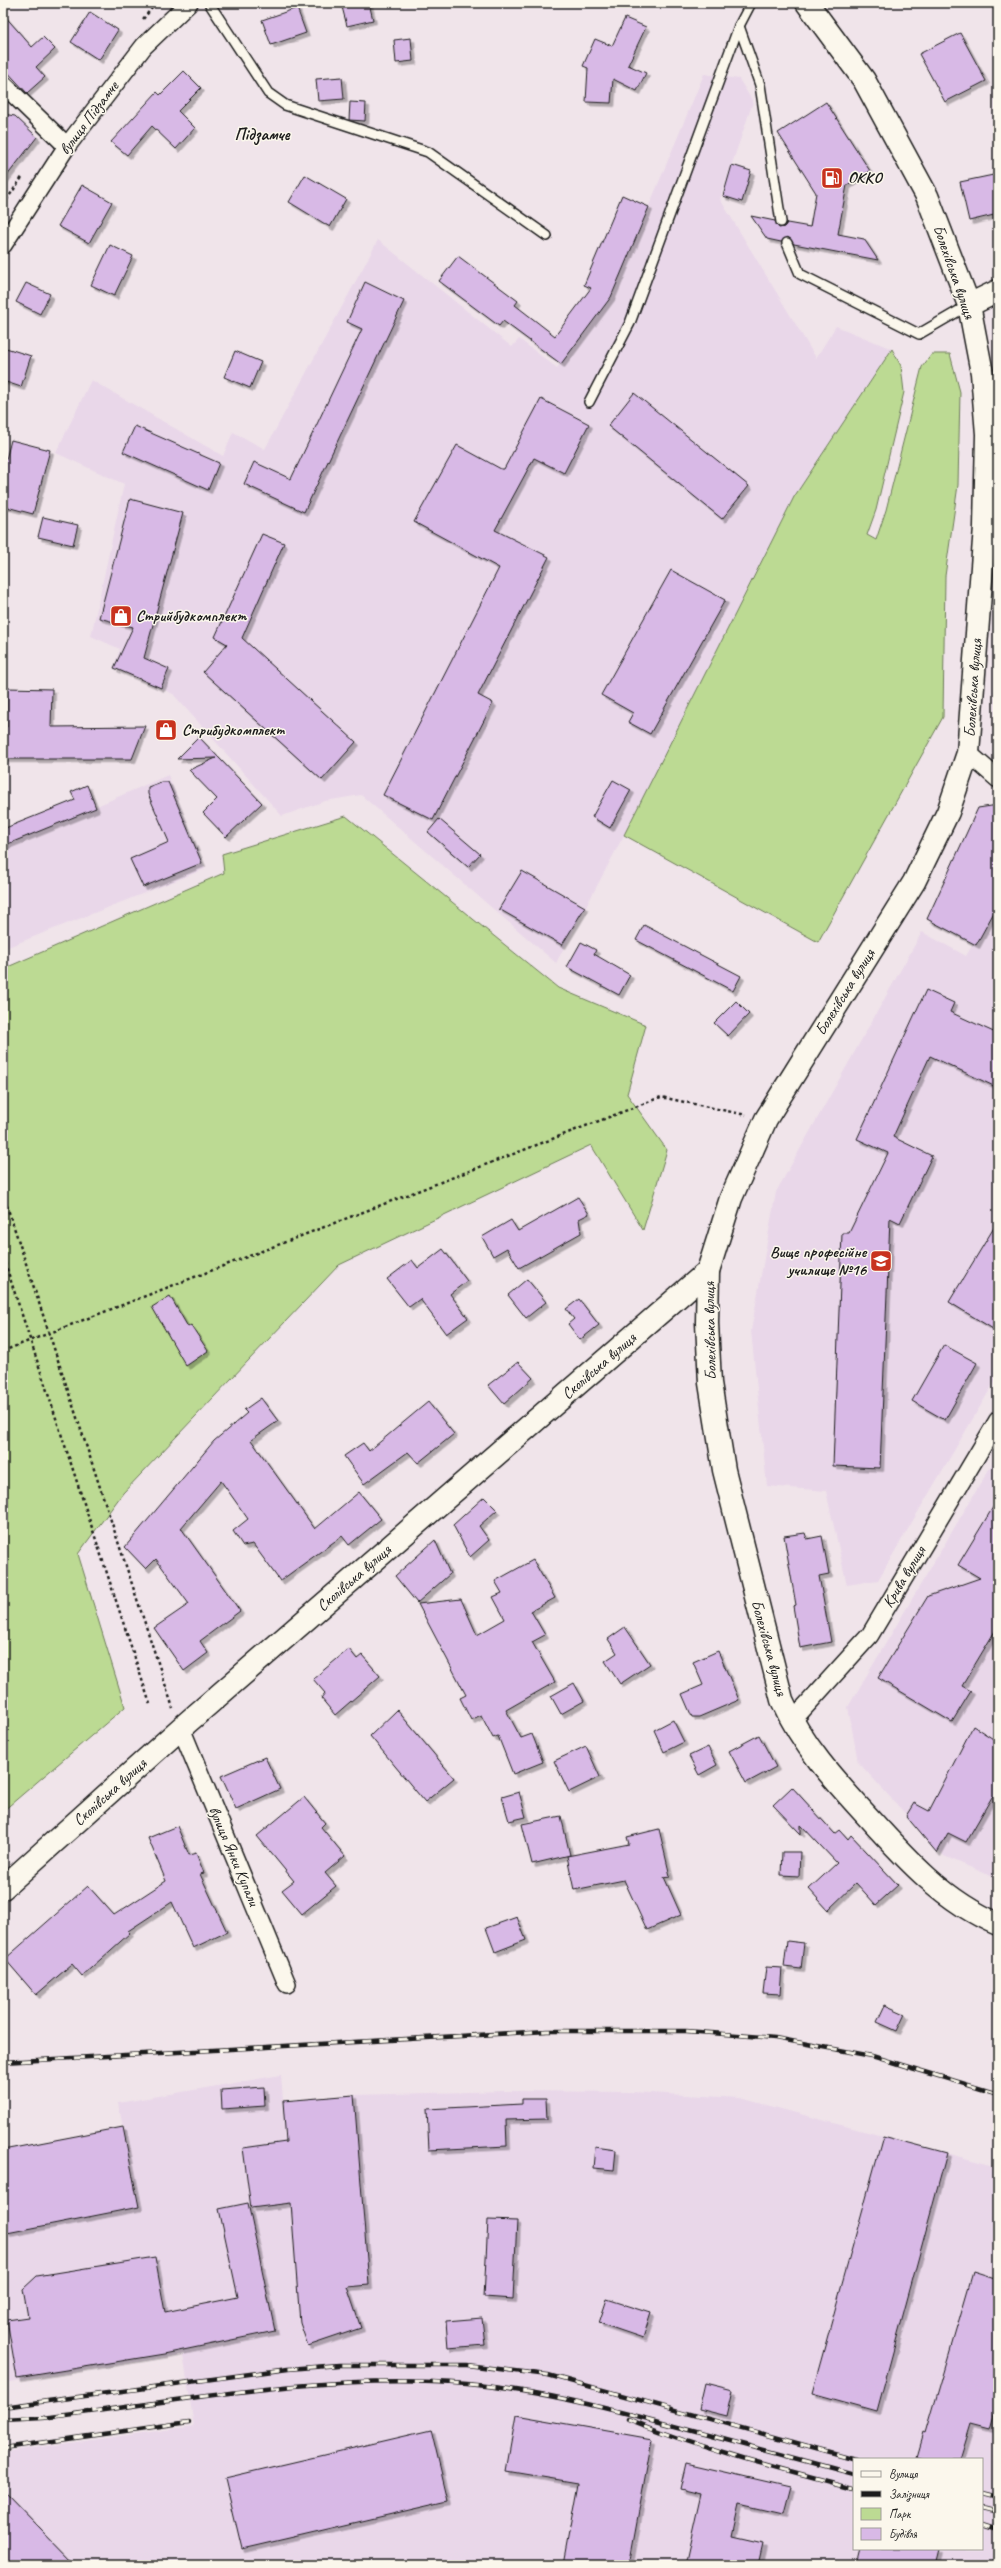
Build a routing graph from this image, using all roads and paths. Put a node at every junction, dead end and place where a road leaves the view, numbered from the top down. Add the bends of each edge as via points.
1 (190, 3) edge
2 (209, 3) edge
3 (751, 3) edge
4 (807, 3) edge
5 (739, 26) junction
6 (3, 84) edge
7 (67, 146) junction
8 (781, 222) dead end
9 (547, 236) dead end
10 (787, 243) dead end
11 (3, 245) edge
12 (998, 292) edge
13 (969, 305) junction
14 (589, 402) dead end
15 (968, 753) junction
16 (998, 779) edge
17 (766, 1119) junction
18 (3, 1194) edge
19 (3, 1257) edge
20 (708, 1272) junction
21 (49, 1333) junction
22 (30, 1340) junction
23 (3, 1351) edge
24 (998, 1420) edge
25 (150, 1704) dead end
26 (792, 1721) junction
27 (181, 1728) junction
28 (3, 1888) edge
29 (998, 1924) edge
30 (287, 1984) dead end

1 - 7 street, вулиця Підзамче via 144,46
2 - 9 lane via 268,93 285,106 428,152
3 - 5 lane
4 - 13 main road, Болехівська вулиця via 864,80 902,145 927,196
5 - 8 lane via 760,85
5 - 14 lane via 630,323
6 - 7 street
7 - 11 street, вулиця Підзамче
10 - 13 lane via 800,274 919,334
12 - 13 main road
13 - 15 main road, Болехівська вулиця via 982,373 988,434 985,527
15 - 16 street
15 - 17 main road, Болехівська вулиця via 948,812 914,882
17 - 20 main road, Болехівська вулиця via 731,1198
17 - 21 path via 661,1097
18 - 21 path
19 - 22 path
20 - 26 main road, Болехівська вулиця via 710,1383 724,1470 782,1700
20 - 27 main road, Сколівська вулиця
21 - 22 path
21 - 27 path
22 - 23 path
22 - 25 path
24 - 26 street, Крива вулиця via 870,1635
26 - 29 main road, Болехівська вулиця via 810,1750 834,1780 927,1878 978,1916
27 - 28 main road, Сколівська вулиця
27 - 30 street, вулиця Янки Купали

